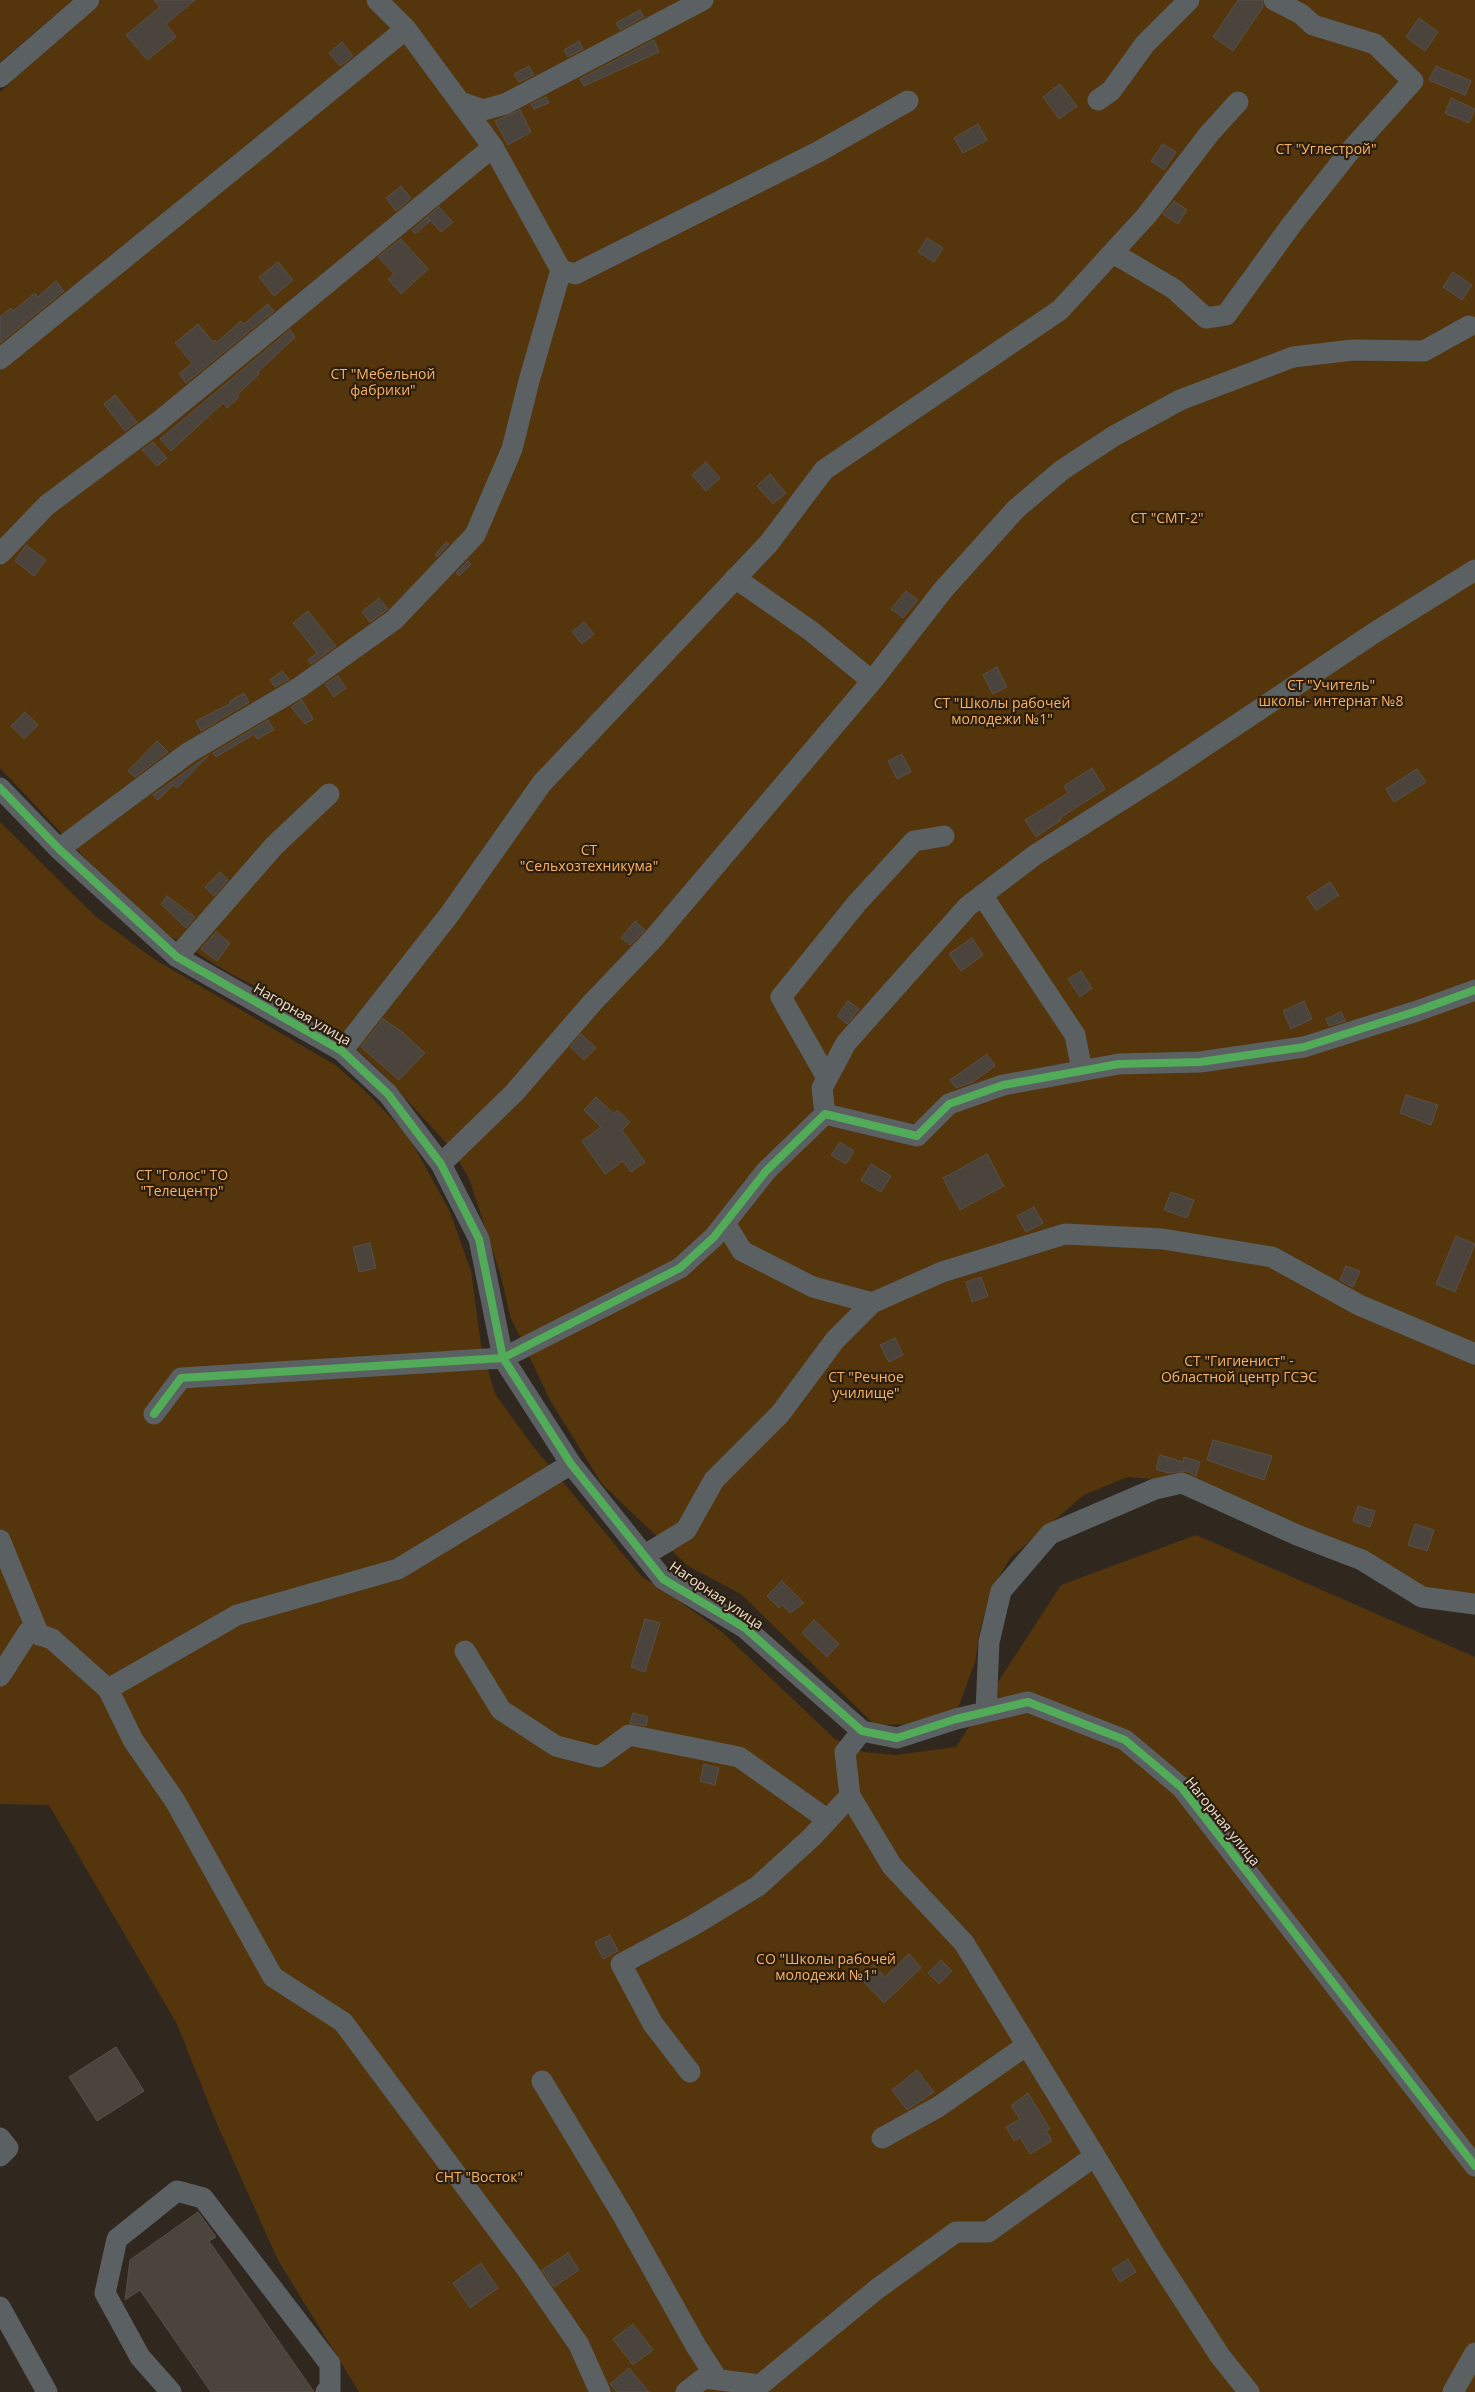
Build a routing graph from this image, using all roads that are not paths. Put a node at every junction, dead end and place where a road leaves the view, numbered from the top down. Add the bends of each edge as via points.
1 (89, 0) edge
2 (377, 0) edge
3 (703, 0) edge
4 (1189, 0) edge
5 (1274, 0) edge
6 (406, 28) junction
7 (0, 77) edge
8 (1098, 100) dead end
9 (908, 101) dead end
10 (461, 102) junction
11 (1238, 102) dead end
12 (493, 147) junction
13 (1113, 253) junction
14 (561, 270) junction
15 (1469, 326) dead end
16 (0, 359) edge
17 (0, 554) edge
18 (1475, 570) edge
19 (736, 578) junction
20 (872, 681) junction
21 (0, 788) edge
22 (329, 794) dead end
23 (944, 836) dead end
24 (59, 849) junction
25 (982, 895) junction
26 (177, 957) junction
27 (1475, 990) edge
28 (342, 1052) junction
29 (1082, 1070) junction
30 (827, 1078) junction
31 (825, 1114) junction
32 (441, 1164) junction
33 (725, 1223) junction
34 (872, 1303) junction
35 (1475, 1354) edge
36 (503, 1358) junction
37 (154, 1414) dead end
38 (571, 1464) junction
39 (0, 1540) edge
40 (645, 1555) junction
41 (1475, 1604) edge
42 (39, 1635) junction
43 (465, 1652) dead end
44 (0, 1676) edge
45 (108, 1689) junction
46 (986, 1712) junction
47 (862, 1731) junction
48 (850, 1796) junction
49 (828, 1820) junction
50 (1027, 2045) junction
51 (690, 2072) dead end
52 (542, 2081) dead end
53 (0, 2138) edge
54 (882, 2138) dead end
55 (0, 2156) edge
56 (1095, 2156) junction
57 (1475, 2166) edge
58 (0, 2307) edge
59 (1475, 2353) edge
60 (718, 2380) junction
61 (47, 2392) edge
62 (171, 2392) edge
63 (326, 2392) edge
64 (600, 2392) edge
65 (686, 2392) edge
66 (1249, 2392) edge
67 (1453, 2392) edge

1 - 7 street
2 - 6 street
3 - 10 street via 505,104 483,110
4 - 8 street via 1144,44 1111,91
5 - 13 street via 1301,14 1313,25 1375,44 1413,82 1350,151 1226,315 1206,318 1174,289
6 - 10 street
6 - 16 street
9 - 14 street via 818,152 575,274
10 - 12 street
11 - 13 street
12 - 14 street
12 - 17 street via 157,423 47,505
13 - 19 street via 1060,310 824,470 769,542
14 - 24 street via 512,449 475,535 394,620 300,688 188,752
15 - 20 street via 1424,351 1353,350 1293,357 1180,400 1114,436 1062,470 1016,508 943,590
18 - 25 street via 1035,855
19 - 20 street via 811,631
19 - 28 street via 542,783 449,915
20 - 32 street via 653,939 514,1093
21 - 24 street, Нагорная улица
22 - 26 street via 274,846
23 - 30 street via 914,842 857,903 781,997
24 - 26 street, Нагорная улица
25 - 29 street via 1075,1035
25 - 30 street via 968,906 846,1043
26 - 28 street, Нагорная улица
27 - 29 street via 1304,1047 1200,1062 1119,1064
28 - 32 street, Нагорная улица via 388,1094
29 - 31 street via 1004,1084 949,1104 917,1136
30 - 31 street via 822,1088
31 - 33 street via 766,1171
32 - 36 street, Нагорная улица via 480,1239
33 - 34 street via 742,1250 813,1287
33 - 36 street via 680,1268
34 - 35 street via 942,1272 1066,1234 1163,1238 1272,1257 1359,1305
34 - 40 street via 835,1340 780,1414 714,1480 686,1530
36 - 37 street via 181,1378
36 - 38 street, Нагорная улица
38 - 40 street, Нагорная улица
38 - 45 street via 398,1569 237,1614
39 - 42 street
40 - 47 street, Нагорная улица via 663,1579 745,1628
41 - 46 street via 1422,1597 1362,1560 1297,1535 1182,1483 1155,1489 1050,1534 1002,1591 989,1642
42 - 44 street via 29,1631
42 - 45 street via 52,1640
43 - 49 street via 500,1710 556,1746 599,1757 628,1735 739,1757
45 - 64 street via 133,1740 175,1801 272,1977 343,2022 579,2345
46 - 47 street, Нагорная улица via 897,1738
46 - 57 street, Нагорная улица via 1028,1702 1125,1740 1182,1788
47 - 48 street via 845,1752
48 - 49 street
48 - 50 street via 892,1866 964,1943
49 - 51 street via 758,1886 621,1964 653,2024
50 - 54 street via 938,2107
50 - 56 street
52 - 60 street
53 - 55 street via 8,2148
56 - 60 street via 988,2232 956,2232 877,2289 760,2385
56 - 66 street via 1220,2356
58 - 61 street
59 - 67 street
60 - 65 street via 704,2378
62 - 63 street via 140,2357 106,2292 117,2240 177,2191 203,2198 330,2364 330,2390

